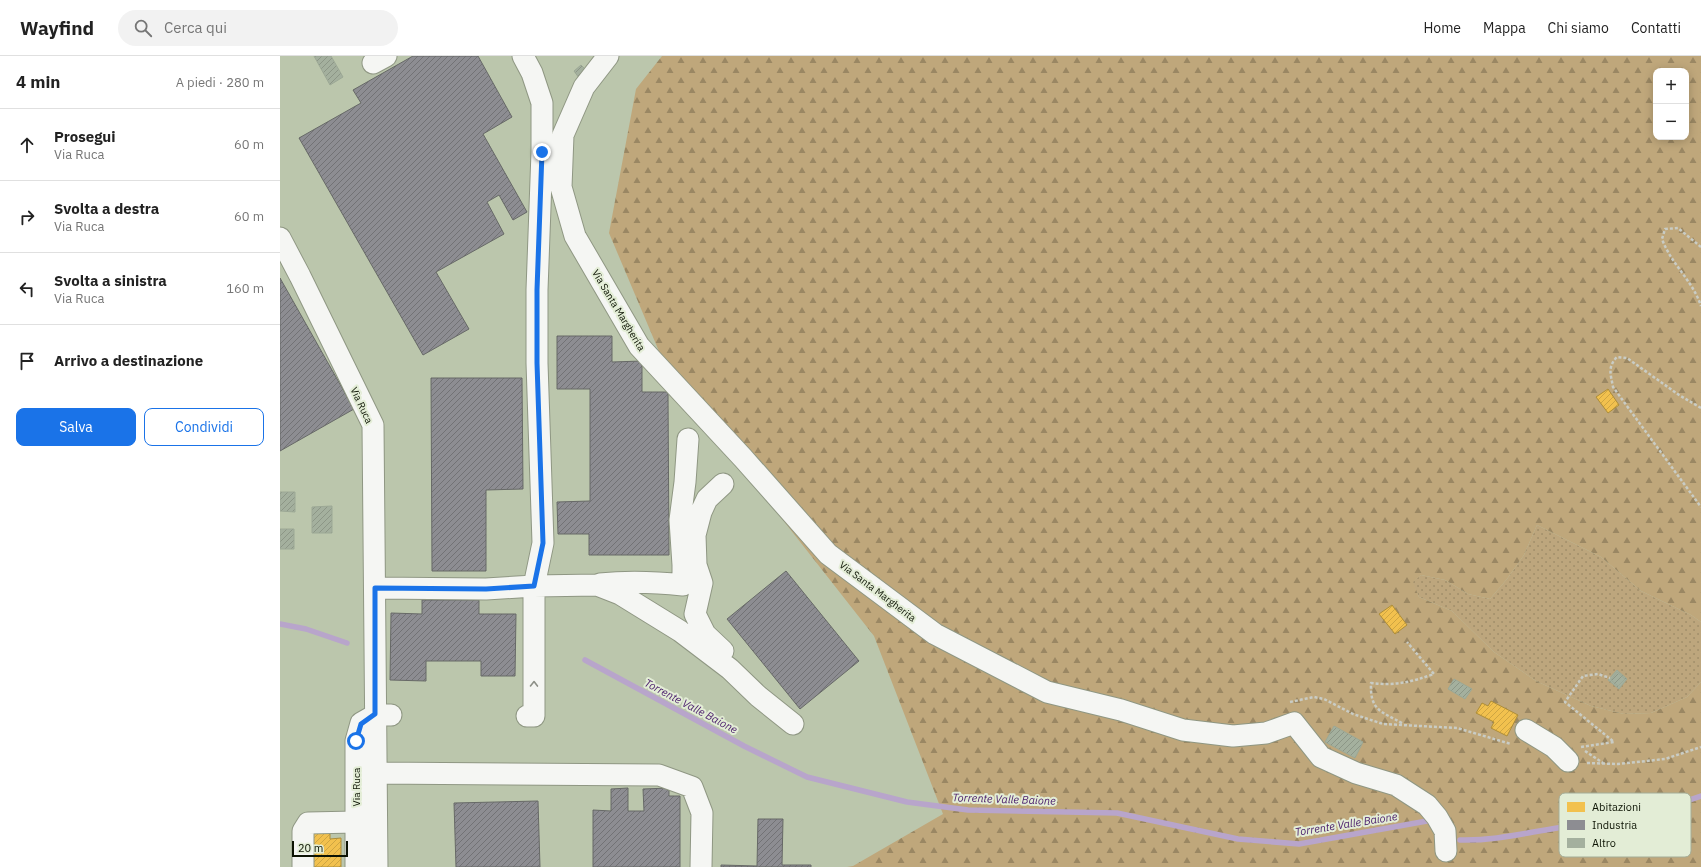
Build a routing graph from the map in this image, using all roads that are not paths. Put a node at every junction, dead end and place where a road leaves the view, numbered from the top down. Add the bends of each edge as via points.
1 (523, 56) edge
2 (608, 56) edge
3 (280, 238) edge
4 (688, 439) dead end
5 (723, 484) dead end
6 (597, 585) junction
7 (534, 586) junction
8 (375, 588) junction
9 (749, 687) junction
10 (383, 715) junction
11 (526, 716) dead end
12 (794, 724) dead end
13 (1526, 730) dead end
14 (1568, 761) dead end
15 (375, 773) junction
16 (356, 822) junction
17 (1446, 851) dead end
18 (303, 867) edge
19 (356, 867) edge
20 (377, 867) edge
21 (701, 867) edge

1 - 7 street via 542,103 537,363 543,543
2 - 17 street, Via Santa Margherita via 584,87 563,135 562,187 575,236 639,346 828,554 935,634 1047,692 1122,710 1190,731 1233,736 1266,733 1294,723 1321,757 1356,773 1396,785 1427,805 1438,817 1445,831
3 - 8 street, Via Ruca via 373,425
4 - 6 street via 680,520 683,585 648,581
5 - 9 street via 707,499 695,535 696,565 702,583 695,614 705,634 727,655
6 - 7 street
6 - 9 street via 620,594 680,632 730,668
7 - 8 street via 486,589
11 -> 7 street via 534,716
8 - 10 street, Via Ruca
9 - 12 street
10 - 15 street, Via Ruca
10 - 16 street, Via Ruca via 361,724 356,741
13 - 14 street via 1554,747
15 - 20 street, Via Ruca
15 - 21 street via 660,775 692,787 702,813
16 - 18 street via 308,823 303,831
16 - 19 street, Via Ruca

